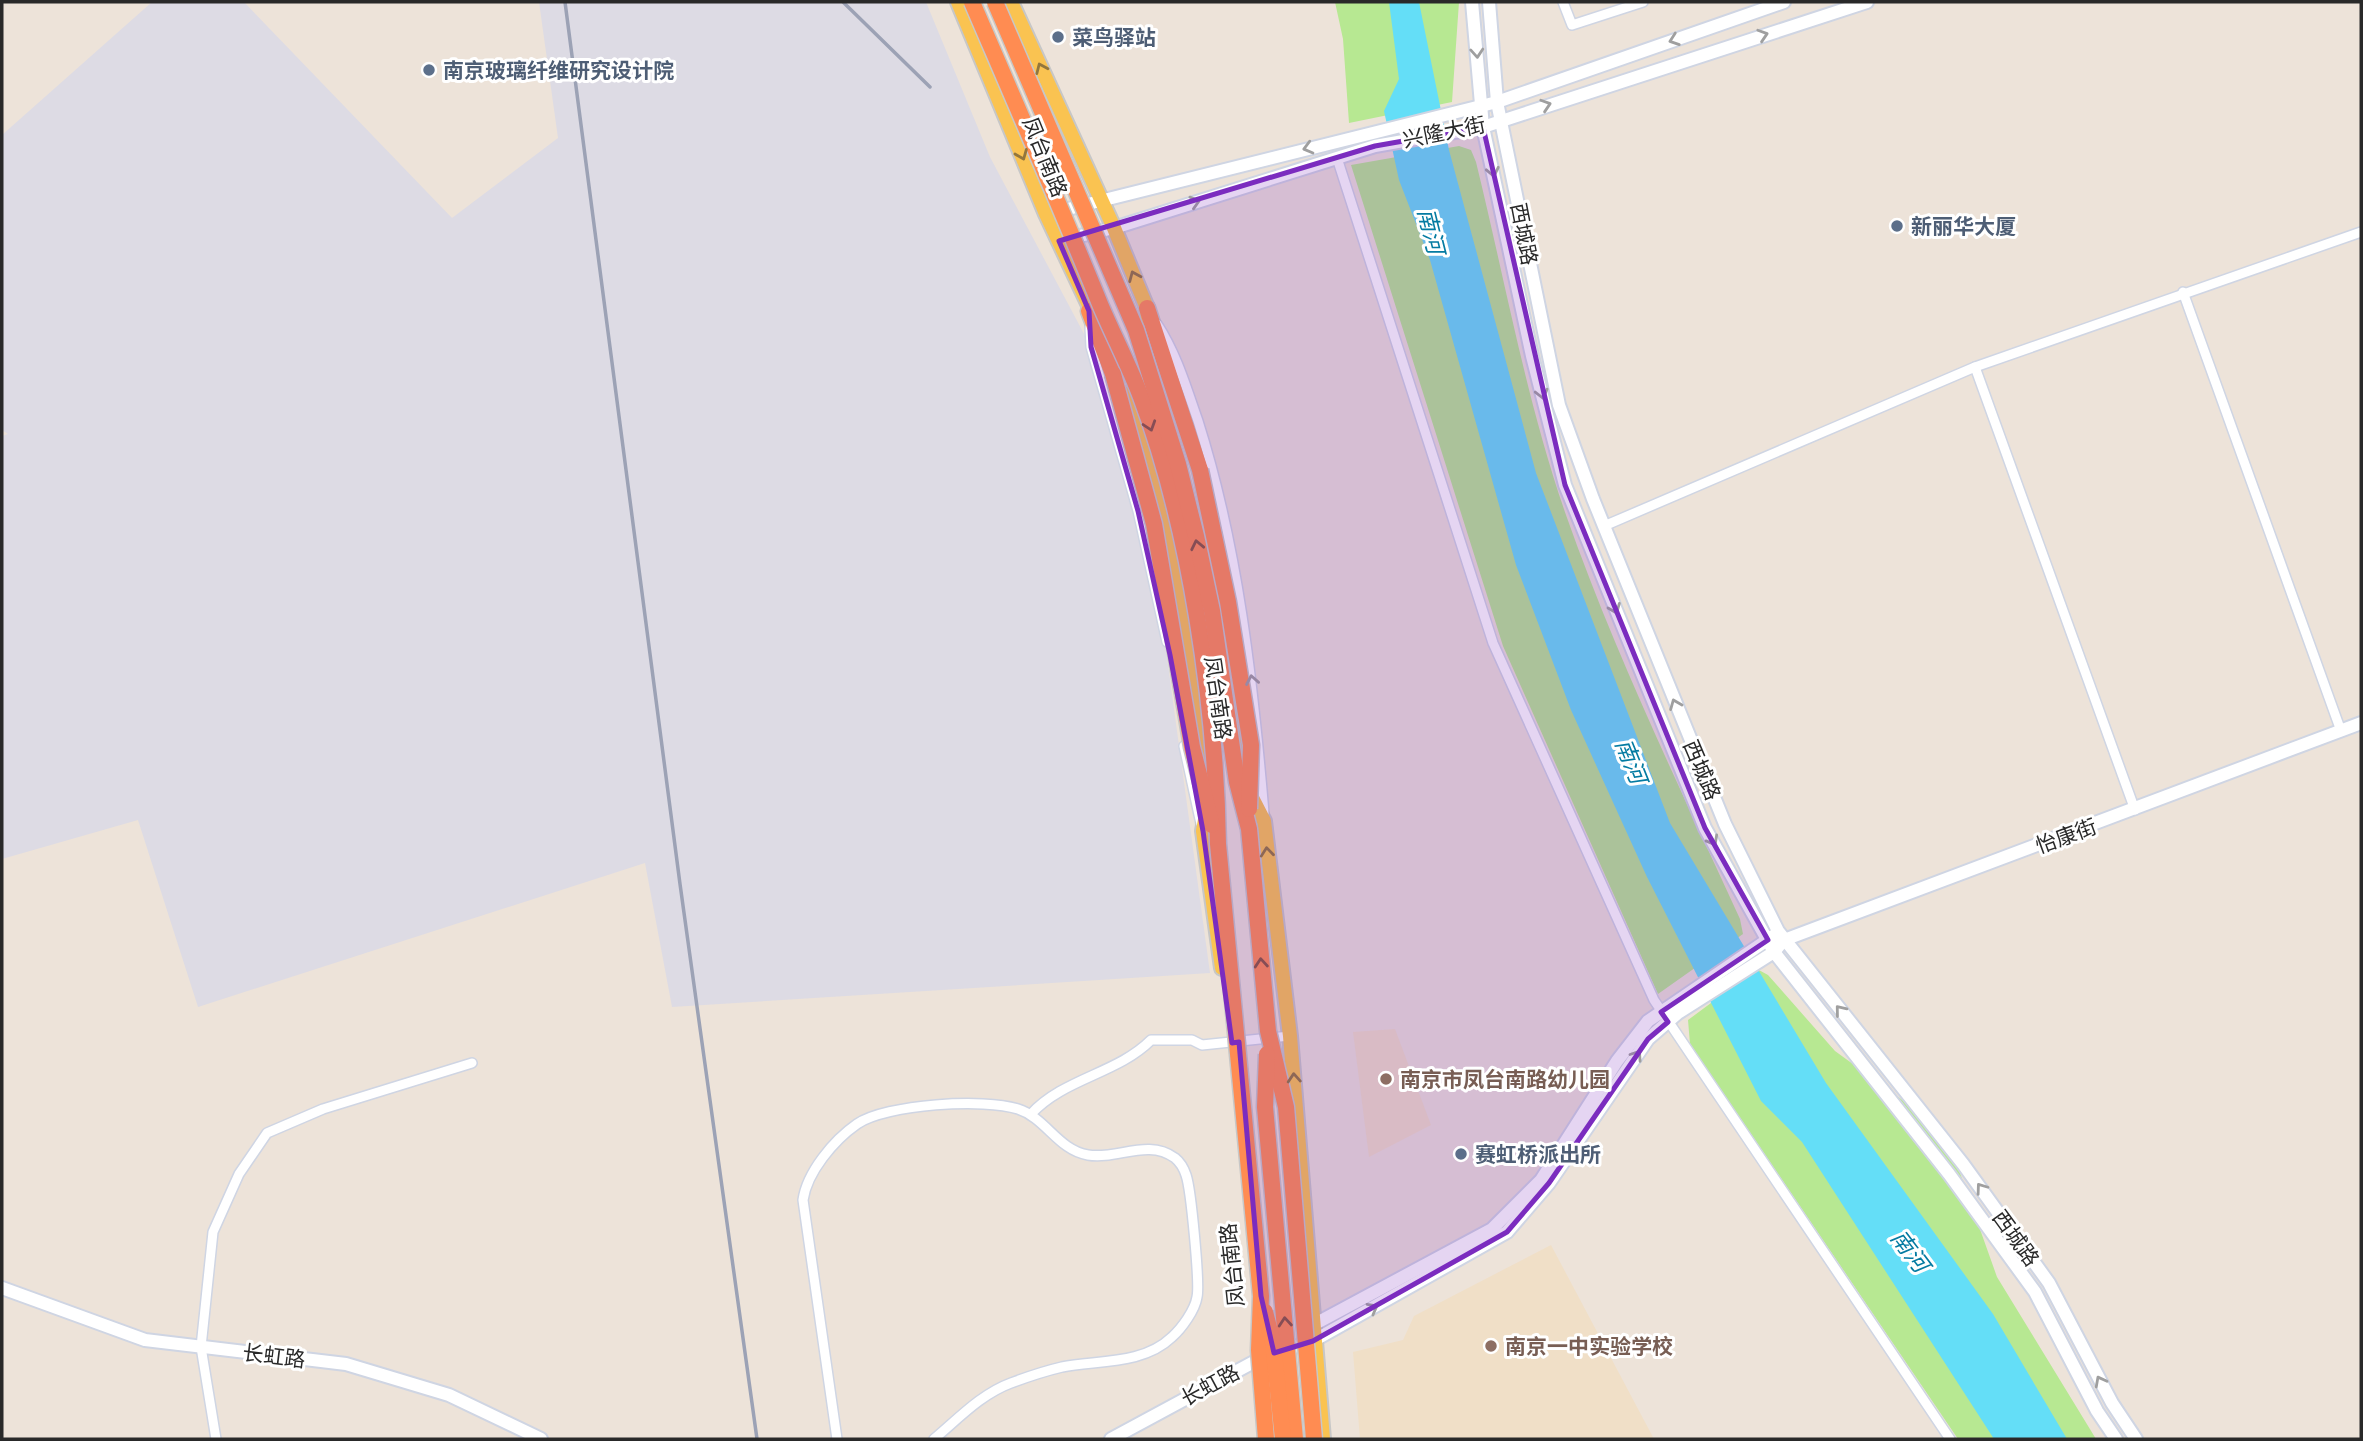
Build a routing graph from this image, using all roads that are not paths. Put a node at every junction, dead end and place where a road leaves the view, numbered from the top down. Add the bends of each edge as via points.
1 (958, 2) edge
2 (972, 2) edge
3 (995, 2) edge
4 (1012, 2) edge
5 (1472, 2) edge
6 (1489, 2) edge
7 (1563, 2) edge
8 (1643, 2) edge
9 (1784, 2) edge
10 (1867, 2) edge
11 (1491, 16) junction
12 (1474, 17) junction
13 (1497, 102) junction
14 (1481, 105) junction
15 (1500, 120) junction
16 (1483, 127) junction
17 (1337, 158) junction
18 (1103, 203) junction
19 (1046, 214) junction
20 (1114, 228) junction
21 (2361, 232) edge
22 (1059, 241) junction
23 (2183, 292) junction
24 (1147, 308) junction
25 (1089, 311) junction
26 (1975, 367) junction
27 (1604, 526) junction
28 (2361, 723) edge
29 (2342, 730) junction
30 (2135, 810) junction
31 (1264, 821) junction
32 (1249, 829) junction
33 (1203, 831) junction
34 (1218, 844) junction
35 (1771, 945) junction
36 (1665, 1017) junction
37 (1268, 1031) junction
38 (1290, 1036) junction
39 (1232, 1043) junction
40 (472, 1063) dead end
41 (1031, 1114) junction
42 (2, 1288) edge
43 (1261, 1296) junction
44 (1313, 1325) junction
45 (1313, 1341) junction
46 (201, 1347) junction
47 (1263, 1357) junction
48 (216, 1439) edge
49 (541, 1439) edge
50 (837, 1439) edge
51 (934, 1439) edge
52 (1111, 1439) edge
53 (1267, 1439) edge
54 (1283, 1439) edge
55 (1295, 1439) edge
56 (1314, 1439) edge
57 (1323, 1439) edge
58 (1950, 1439) edge
59 (2116, 1439) edge
60 (2136, 1439) edge

1 -> 19 main road, 凤台南路
2 -> 34 highway, 凤台南路, bridge via 1141,397 1164,467 1196,622 1217,783
32 -> 3 highway, 凤台南路, bridge via 1237,782 1212,611 1178,464 1120,288
18 -> 4 main road, 凤台南路
5 - 12 main road, 西城路
6 - 11 main road, 西城路
7 - 8 street via 1572,25
9 -> 13 main road, 兴隆大街
15 -> 10 main road, 兴隆大街
11 - 12 main road via 1484,24
11 - 13 main road, 西城路
12 -> 14 main road, 西城路
13 - 14 main road, 兴隆大街
13 - 15 main road, 西城路
14 - 16 main road, 西城路
14 -> 18 main road, 兴隆大街
15 - 16 main road, 兴隆大街
15 - 27 main road, 西城路 via 1559,405
16 - 17 main road, 兴隆大街 via 1375,146
16 -> 35 main road, 西城路 via 1564,485 1705,828
20 -> 17 main road, 兴隆大街
17 - 36 street via 1493,643
18 - 19 main road, 兴隆大街
18 - 20 main road, 凤台南路
19 - 22 main road, 凤台南路
20 - 22 main road, 兴隆大街
24 -> 20 main road, 凤台南路
21 - 23 street
22 - 25 main road, 凤台南路
23 - 26 street
23 - 29 street
24 - 31 main road, 凤台南路 via 1150,338 1212,545 1246,786
31 -> 24 street via 1254,691 1210,459 1175,351
24 - 32 highway, bridge via 1200,470 1228,602 1251,746
25 - 33 street via 1091,347 1138,511
25 - 33 main road, 凤台南路 via 1106,333 1168,536 1186,620 1210,790
25 - 34 highway, bridge via 1113,374 1151,513 1195,758
26 - 27 street
26 - 30 street
35 -> 27 main road, 西城路
28 - 29 main road, 怡康街
29 - 30 main road, 怡康街
30 - 35 main road, 怡康街
38 -> 31 main road, 凤台南路
37 -> 32 highway, 凤台南路, bridge
33 - 39 main road, 凤台南路
34 - 43 highway, 凤台南路, bridge
35 - 36 main road, 怡康街
35 - 59 main road, 西城路 via 2035,1292
60 -> 35 main road, 西城路 via 2049,1283 1963,1164
36 - 44 main road via 1648,1021 1541,1180 1515,1209 1492,1229
45 -> 36 main road, 长虹路 via 1507,1232 1549,1183
36 - 58 street
55 -> 37 highway, bridge via 1265,1107
37 - 56 highway, 凤台南路, bridge via 1286,1107
38 - 39 street
44 -> 38 main road, 凤台南路
39 - 41 street via 1150,1040 1141,1050 1062,1089
39 - 47 main road, 凤台南路
40 - 46 street via 323,1109 267,1133 239,1174 213,1232
41 - 50 street via 972,1102 871,1118 858,1124 809,1176 803,1200 807,1243
41 - 51 street via 1072,1151 1100,1155 1146,1148 1165,1151 1178,1161 1189,1185 1197,1297 1172,1338 1143,1354 1062,1367 1009,1384 975,1404
42 - 46 main road, 长虹路 via 145,1340
43 - 53 highway, bridge via 1259,1350
43 - 54 highway, bridge via 1273,1343
44 - 45 main road, 凤台南路
45 - 47 main road, 长虹路
45 - 57 main road, 凤台南路
46 - 48 street
46 - 49 main road, 长虹路 via 346,1364 449,1395
47 - 52 main road, 长虹路
47 - 53 main road, 凤台南路

